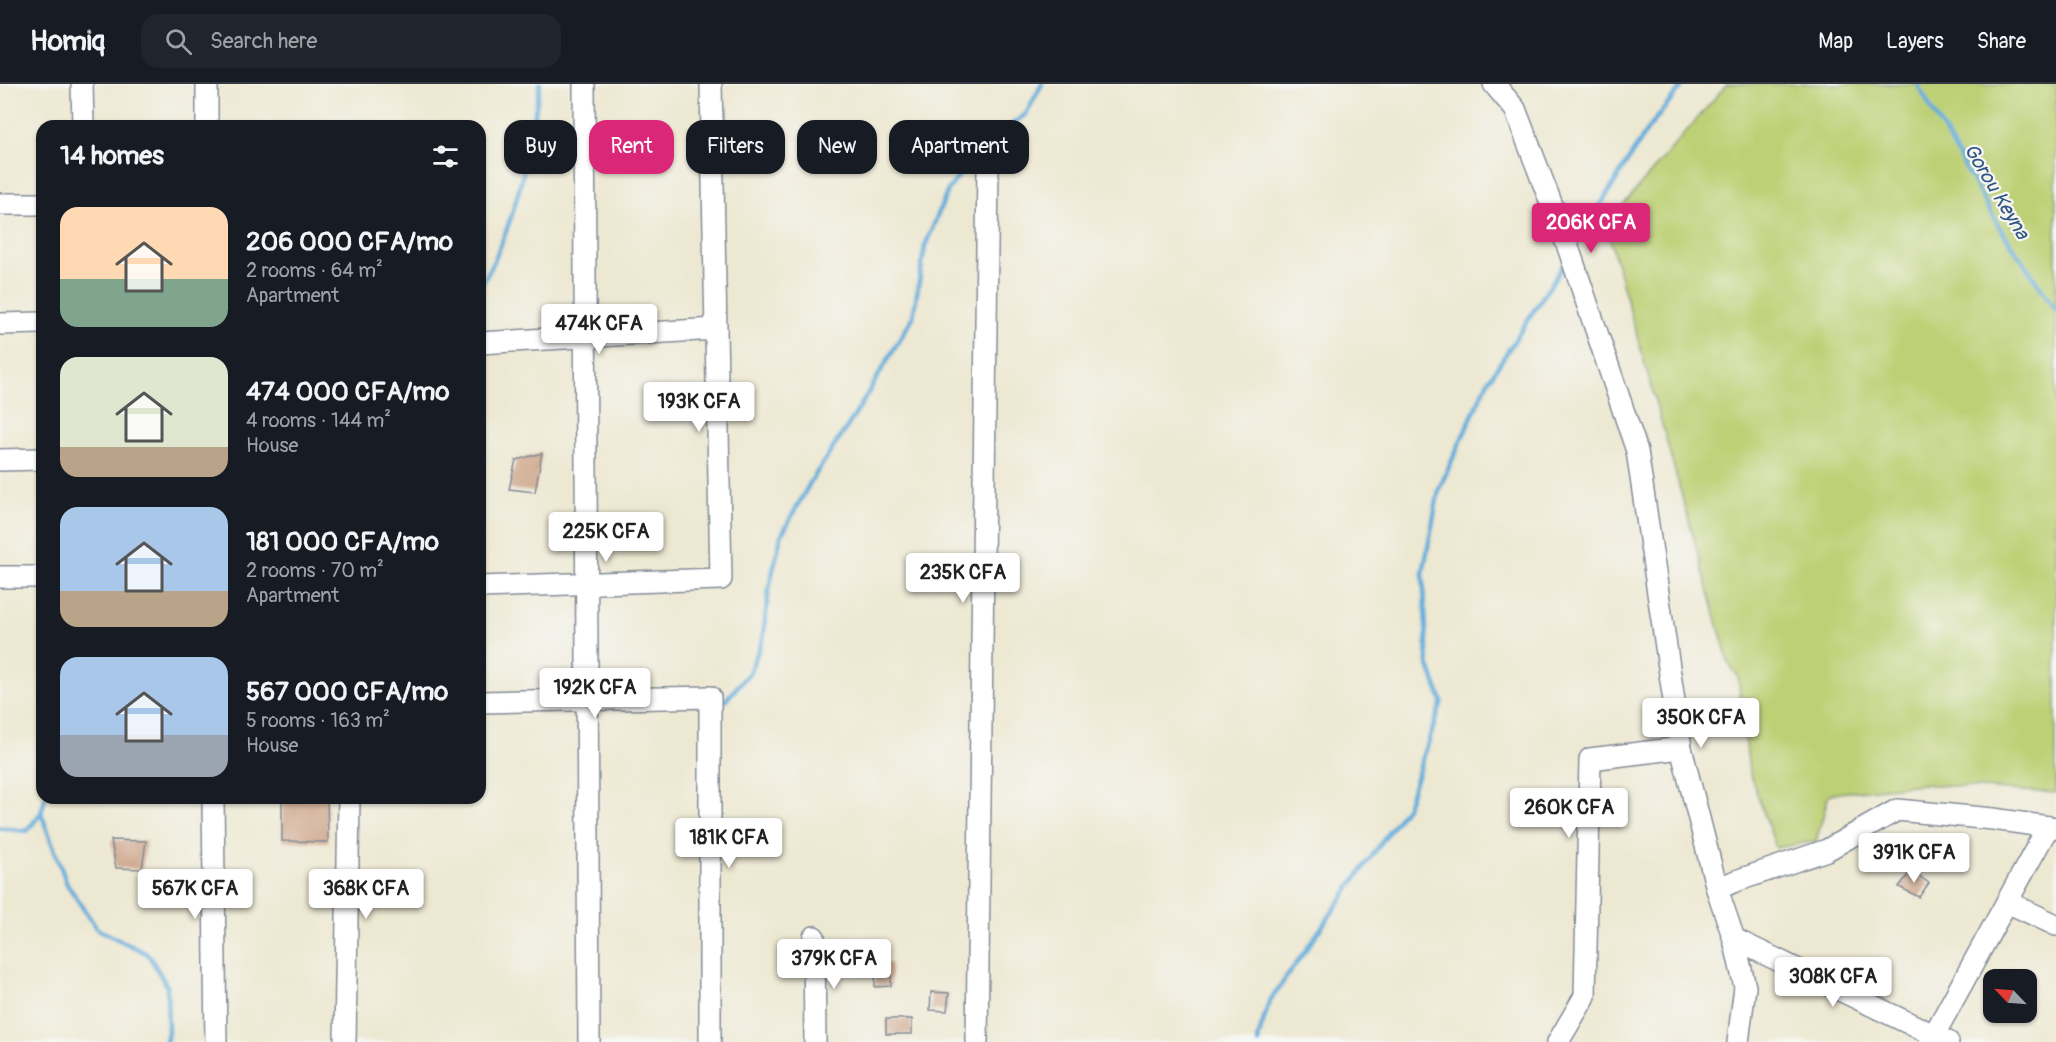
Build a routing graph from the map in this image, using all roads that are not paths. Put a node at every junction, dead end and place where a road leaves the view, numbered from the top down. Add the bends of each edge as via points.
1 (82, 84) edge
2 (207, 84) edge
3 (584, 84) edge
4 (711, 84) edge
5 (1494, 84) edge
6 (83, 120) edge
7 (207, 120) edge
8 (988, 174) edge
9 (0, 204) edge
10 (36, 204) edge
11 (36, 323) edge
12 (0, 324) edge
13 (716, 329) junction
14 (585, 336) junction
15 (486, 342) edge
16 (36, 459) edge
17 (0, 460) edge
18 (0, 577) edge
19 (36, 577) edge
20 (586, 583) junction
21 (486, 587) edge
22 (587, 700) junction
23 (486, 702) edge
24 (1681, 748) junction
25 (213, 804) edge
26 (349, 804) edge
27 (2052, 827) edge
28 (1717, 889) junction
29 (2007, 902) junction
30 (2056, 925) edge
31 (814, 937) dead end
32 (1734, 939) junction
33 (1937, 1040) edge
34 (216, 1042) edge
35 (345, 1042) edge
36 (589, 1042) edge
37 (710, 1042) edge
38 (815, 1042) edge
39 (977, 1042) edge
40 (1558, 1042) edge
41 (1738, 1042) edge

1 - 6 street
2 - 7 street
3 - 14 street
4 - 13 street
5 - 24 street via 1515,109 1568,247 1637,451
8 - 39 street
9 - 10 street
11 - 12 street
13 - 14 street
13 - 20 street via 721,579
14 - 15 street
14 - 20 street
16 - 17 street
18 - 19 street
20 - 21 street
20 - 22 street
22 - 23 street
22 - 36 street
22 - 37 street via 710,697
24 - 28 street
24 - 40 street via 1590,759 1585,996
25 - 34 street
26 - 35 street
27 - 28 street via 1897,810 1827,850
27 - 29 street
28 - 32 street
29 - 30 street
29 - 33 street
31 - 38 street
32 - 33 street
32 - 41 street via 1745,987

